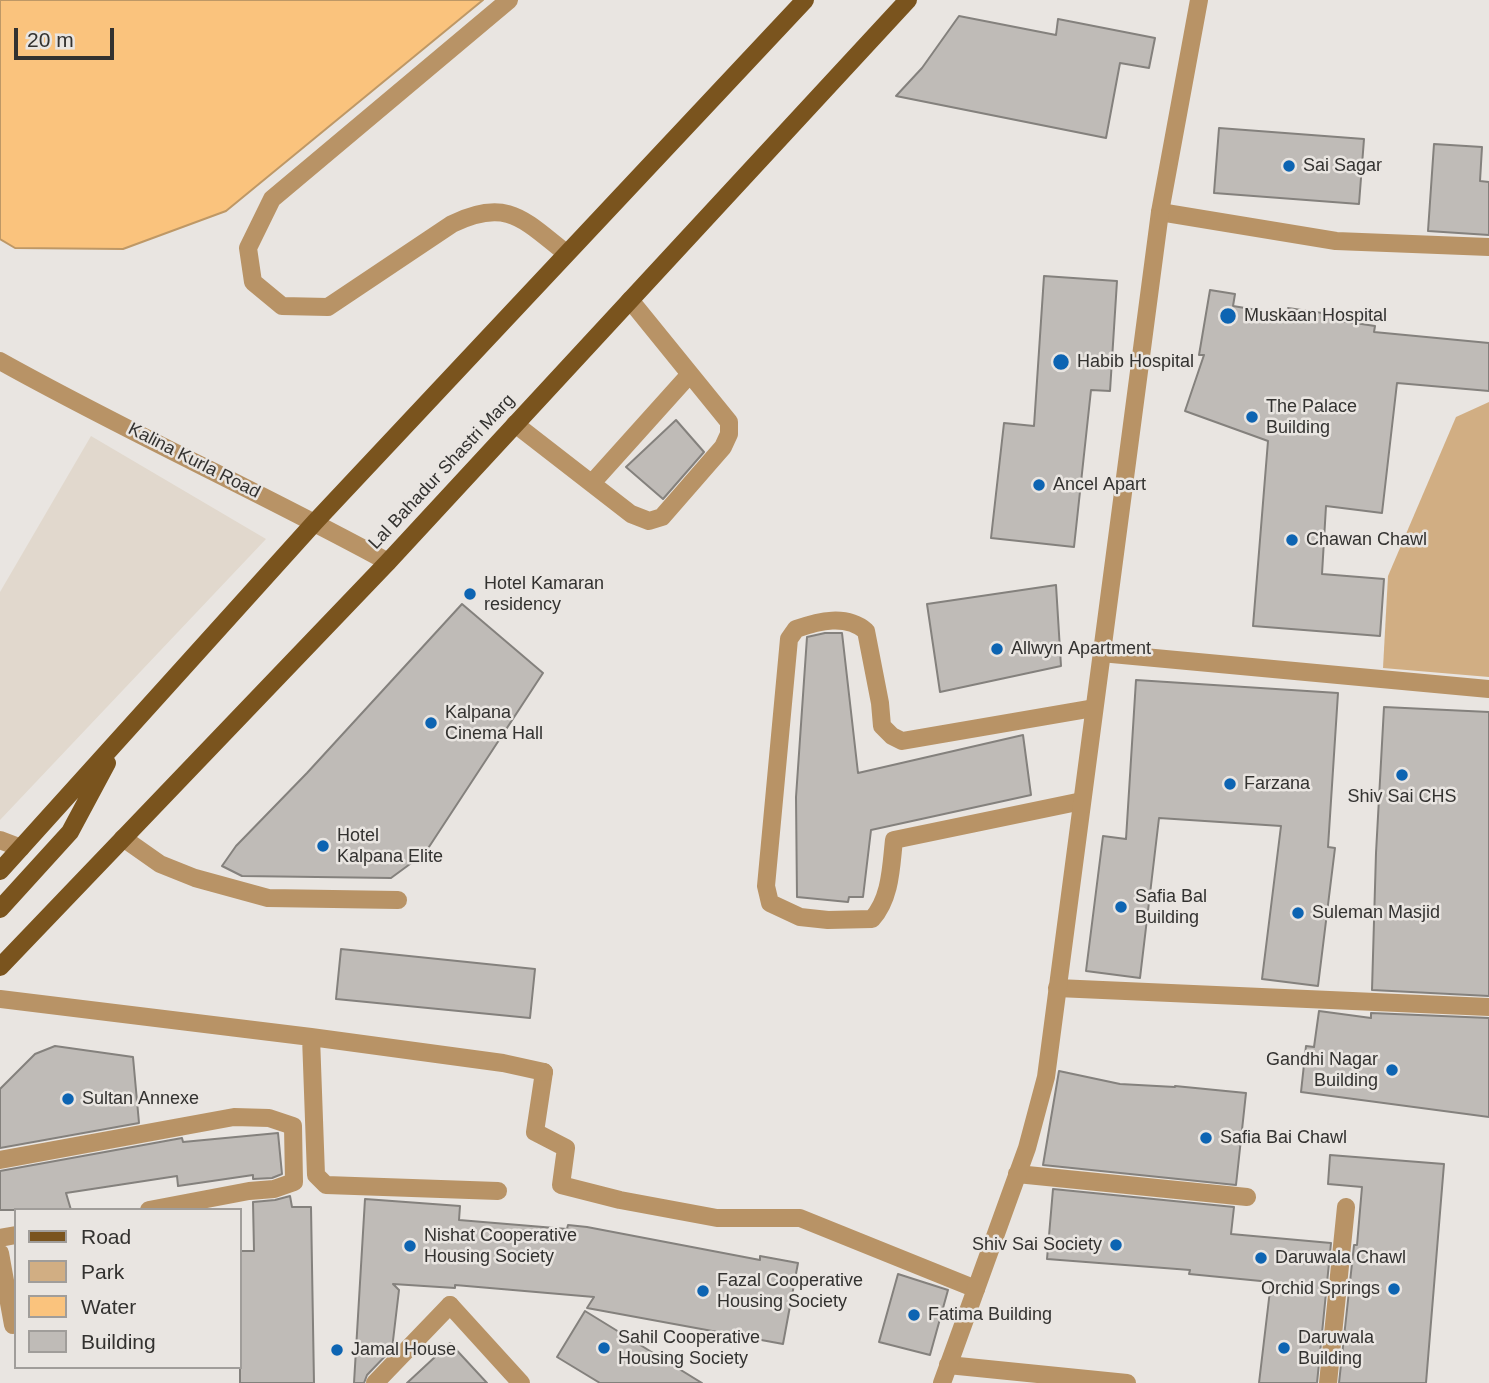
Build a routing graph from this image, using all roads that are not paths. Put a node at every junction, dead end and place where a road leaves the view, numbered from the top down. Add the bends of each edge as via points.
1 (509, 0) edge
2 (805, 0) edge
3 (908, 0) edge
4 (1199, 0) edge
5 (1160, 212) junction
6 (1489, 247) edge
7 (566, 253) junction
8 (630, 300) junction
9 (0, 361) edge
10 (690, 374) junction
11 (515, 424) junction
12 (592, 483) junction
13 (315, 522) junction
14 (388, 562) junction
15 (1101, 653) junction
16 (1489, 689) edge
17 (1094, 708) junction
18 (121, 737) junction
19 (1082, 801) junction
20 (123, 838) junction
21 (0, 840) edge
22 (20, 848) junction
23 (0, 871) edge
24 (398, 900) dead end
25 (0, 909) edge
26 (0, 967) edge
27 (1057, 988) junction
28 (0, 999) edge
29 (1489, 1007) edge
30 (311, 1037) junction
31 (0, 1160) edge
32 (1017, 1174) junction
33 (498, 1191) dead end
34 (1247, 1197) dead end
35 (1346, 1207) dead end
36 (158, 1208) edge
37 (0, 1253) edge
38 (976, 1289) junction
39 (13, 1325) dead end
40 (948, 1365) junction
41 (375, 1383) edge
42 (520, 1383) edge
43 (942, 1383) edge
44 (1127, 1383) edge
45 (1328, 1383) edge

1 - 7 street via 272,199 247,248 253,282 282,306 328,307 452,224 472,214 495,211 516,215
2 - 7 main road
3 - 8 main road, Lal Bahadur Shastri Marg
4 - 5 street
5 - 6 street via 1336,241
5 - 15 street
7 - 13 main road
8 - 10 street
8 - 11 main road, Lal Bahadur Shastri Marg
9 - 13 street, Kalina Kurla Road
10 - 12 street
10 - 12 street via 729,422 730,434 662,517 649,521 631,514
11 - 12 street
11 - 14 main road, Lal Bahadur Shastri Marg
13 - 14 street, Kalina Kurla Road
13 - 18 main road
14 - 20 main road, Lal Bahadur Shastri Marg
15 - 16 street
15 - 17 street
17 - 19 street
17 - 19 street via 902,741 882,726 866,631 844,620 796,629 789,639 766,886 771,903 800,917 872,919 888,887 894,840
18 - 22 main road
18 - 25 main road via 70,832
19 - 27 street
20 - 24 street via 160,864 268,898
20 - 26 main road, Lal Bahadur Shastri Marg
21 - 22 street
22 - 23 main road
27 - 29 street
27 - 32 street via 1046,1077
28 - 30 street
30 - 33 street via 316,1175 327,1185
30 - 38 street via 544,1072 535,1132 566,1148 561,1185 717,1218 800,1219
31 - 36 street via 234,1117 269,1118 293,1126 294,1182
32 - 34 street
32 - 38 street
35 - 45 street
37 - 39 street
38 - 40 street
40 - 43 street
40 - 44 street
41 - 42 street via 450,1305

